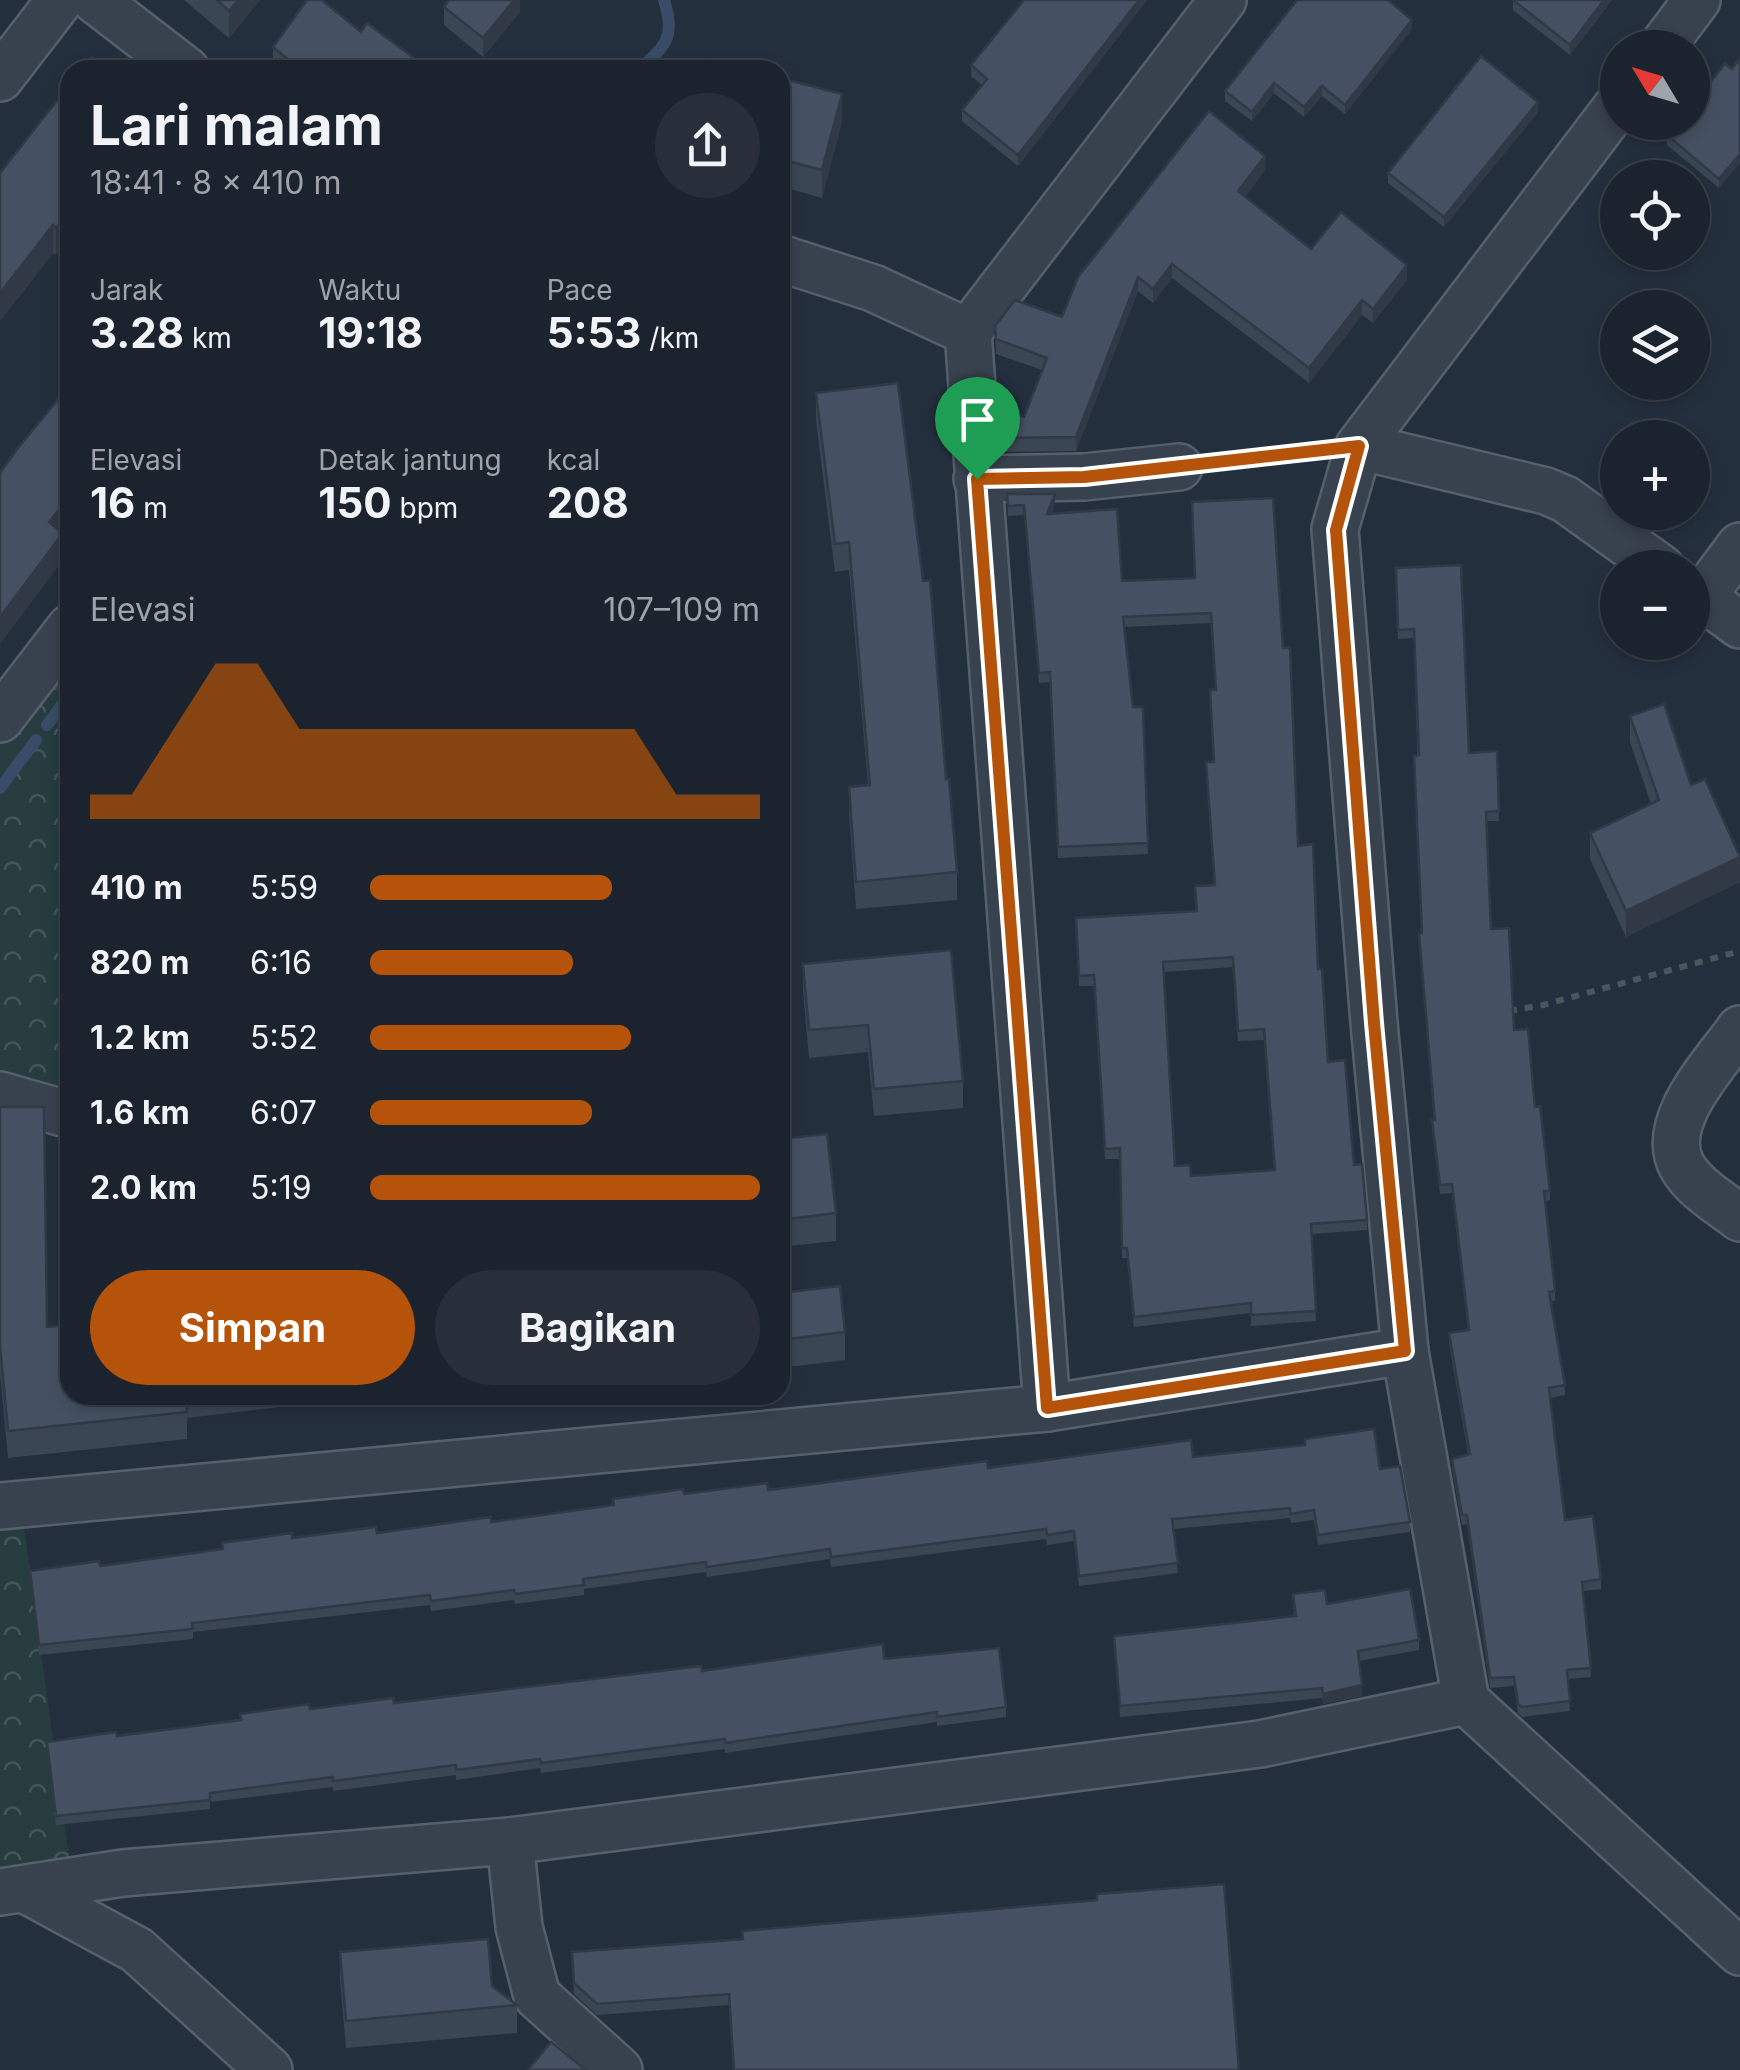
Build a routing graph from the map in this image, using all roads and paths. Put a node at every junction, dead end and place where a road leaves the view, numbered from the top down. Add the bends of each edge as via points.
1 (60, 0) edge
2 (95, 0) edge
3 (1223, 0) edge
4 (1697, 0) edge
5 (1674, 30) edge
6 (173, 60) edge
7 (0, 78) edge
8 (1600, 129) edge
9 (790, 261) edge
10 (968, 332) junction
11 (1359, 446) junction
12 (1200, 465) joint
13 (977, 479) junction
14 (1740, 546) edge
15 (1635, 550) edge
16 (1710, 579) edge
17 (1710, 603) edge
18 (1740, 625) edge
19 (60, 641) edge
20 (0, 719) edge
21 (1740, 951) edge
22 (1506, 1011) edge
23 (1740, 1029) edge
24 (0, 1095) edge
25 (60, 1112) edge
26 (1740, 1218) edge
27 (1405, 1351) junction
28 (1047, 1408) junction
29 (0, 1506) edge
30 (1466, 1701) junction
31 (510, 1842) junction
32 (13, 1891) edge
33 (1740, 1952) edge
34 (269, 2070) edge
35 (618, 2070) edge

1 - 7 street
2 - 6 street
3 - 10 street
4 - 5 street
8 - 11 street
9 - 10 street via 873,288
10 - 13 street
11 - 12 path
11 - 15 street via 1546,491
11 - 27 street via 1336,530
12 - 13 street
13 - 28 street
14 - 16 street
17 - 18 street
19 - 20 street
21 - 22 path
23 - 26 street via 1682,1110 1677,1132 1681,1164
24 - 25 street
27 - 28 street
27 - 30 street
28 - 29 street
30 - 31 street via 1260,1744
30 - 33 street
31 - 32 street via 123,1874
31 - 35 street via 519,1927 537,1996
32 - 34 street via 137,1950

